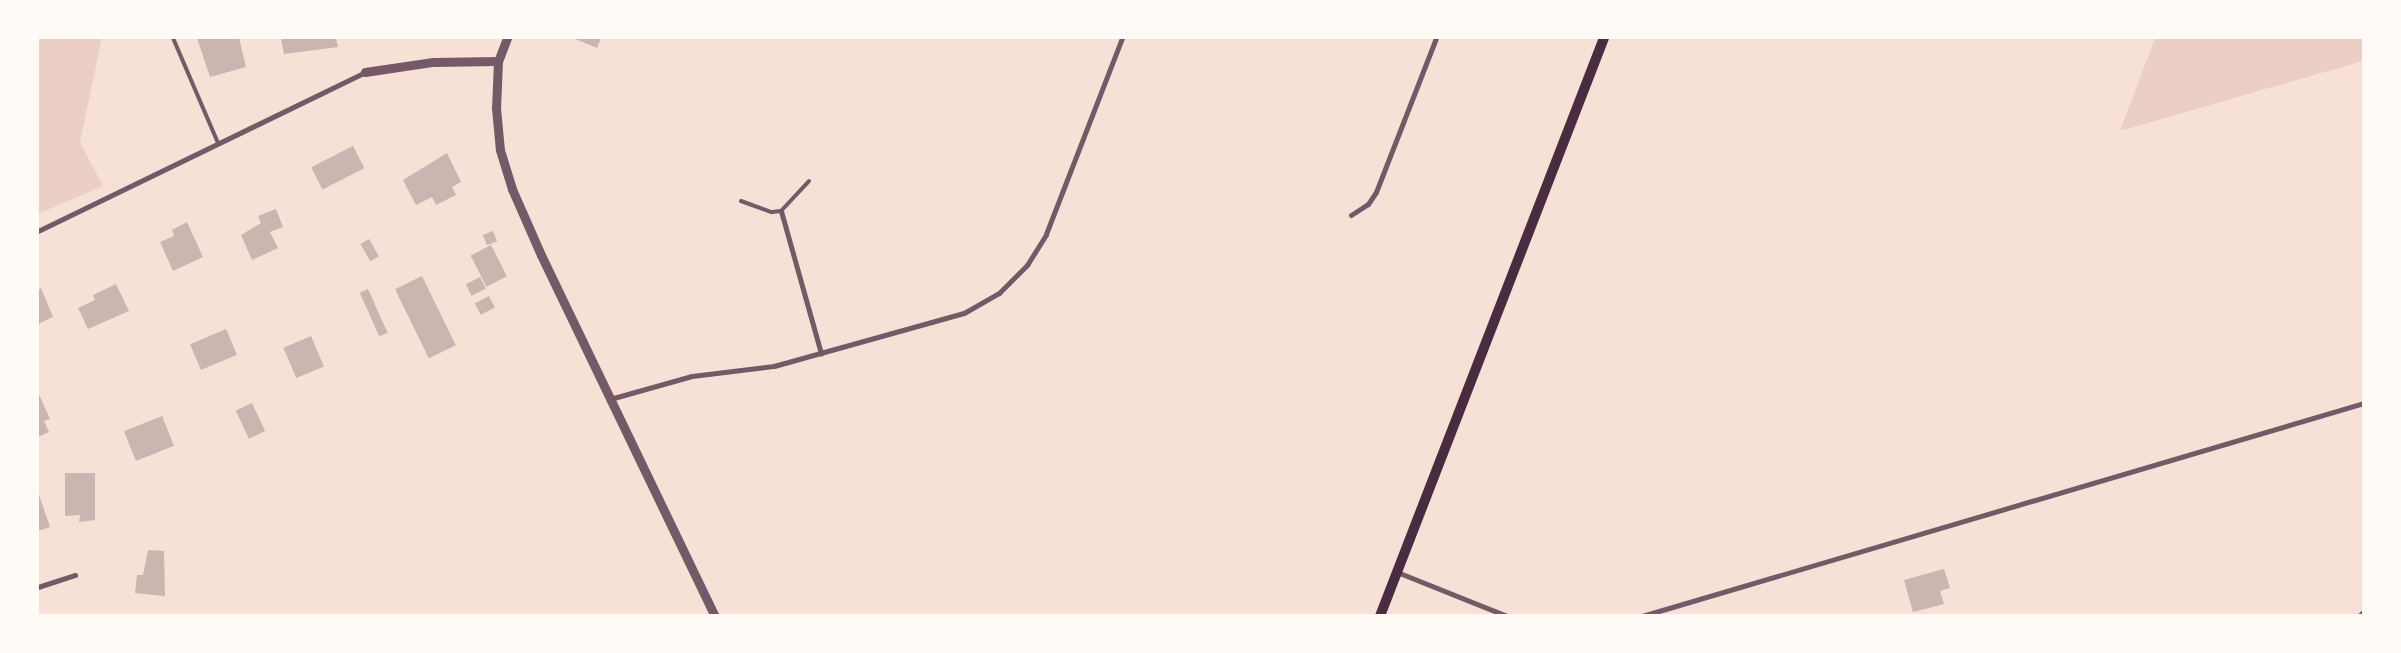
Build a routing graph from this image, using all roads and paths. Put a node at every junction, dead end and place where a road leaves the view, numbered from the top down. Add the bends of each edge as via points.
1 (173, 38) edge
2 (507, 38) edge
3 (1122, 38) edge
4 (1436, 38) edge
5 (1604, 38) edge
6 (498, 61) junction
7 (366, 72) joint
8 (218, 144) junction
9 (809, 182) dead end
10 (741, 200) dead end
11 (781, 211) junction
12 (1351, 214) dead end
13 (38, 231) edge
14 (821, 353) junction
15 (610, 399) junction
16 (2364, 403) edge
17 (1397, 571) junction
18 (75, 574) dead end
19 (38, 587) edge
20 (2364, 610) edge
21 (715, 616) edge
22 (1380, 616) edge
23 (1507, 616) edge
24 (1642, 616) edge
25 (2359, 616) edge

1 - 8 lane
2 - 6 street
3 - 14 street via 1046,234 1015,279 999,293 964,313
4 - 12 street via 1376,192 1368,204
5 - 17 main road
6 - 7 street via 432,62
6 - 15 street via 496,108 500,150 512,189
7 - 8 street
8 - 13 street
9 - 11 lane
10 - 11 lane via 772,212
11 - 14 street
14 - 15 street via 762,369 692,376
15 - 21 street
16 - 24 street
17 - 22 main road
17 - 23 street
18 - 19 street
20 - 25 street

